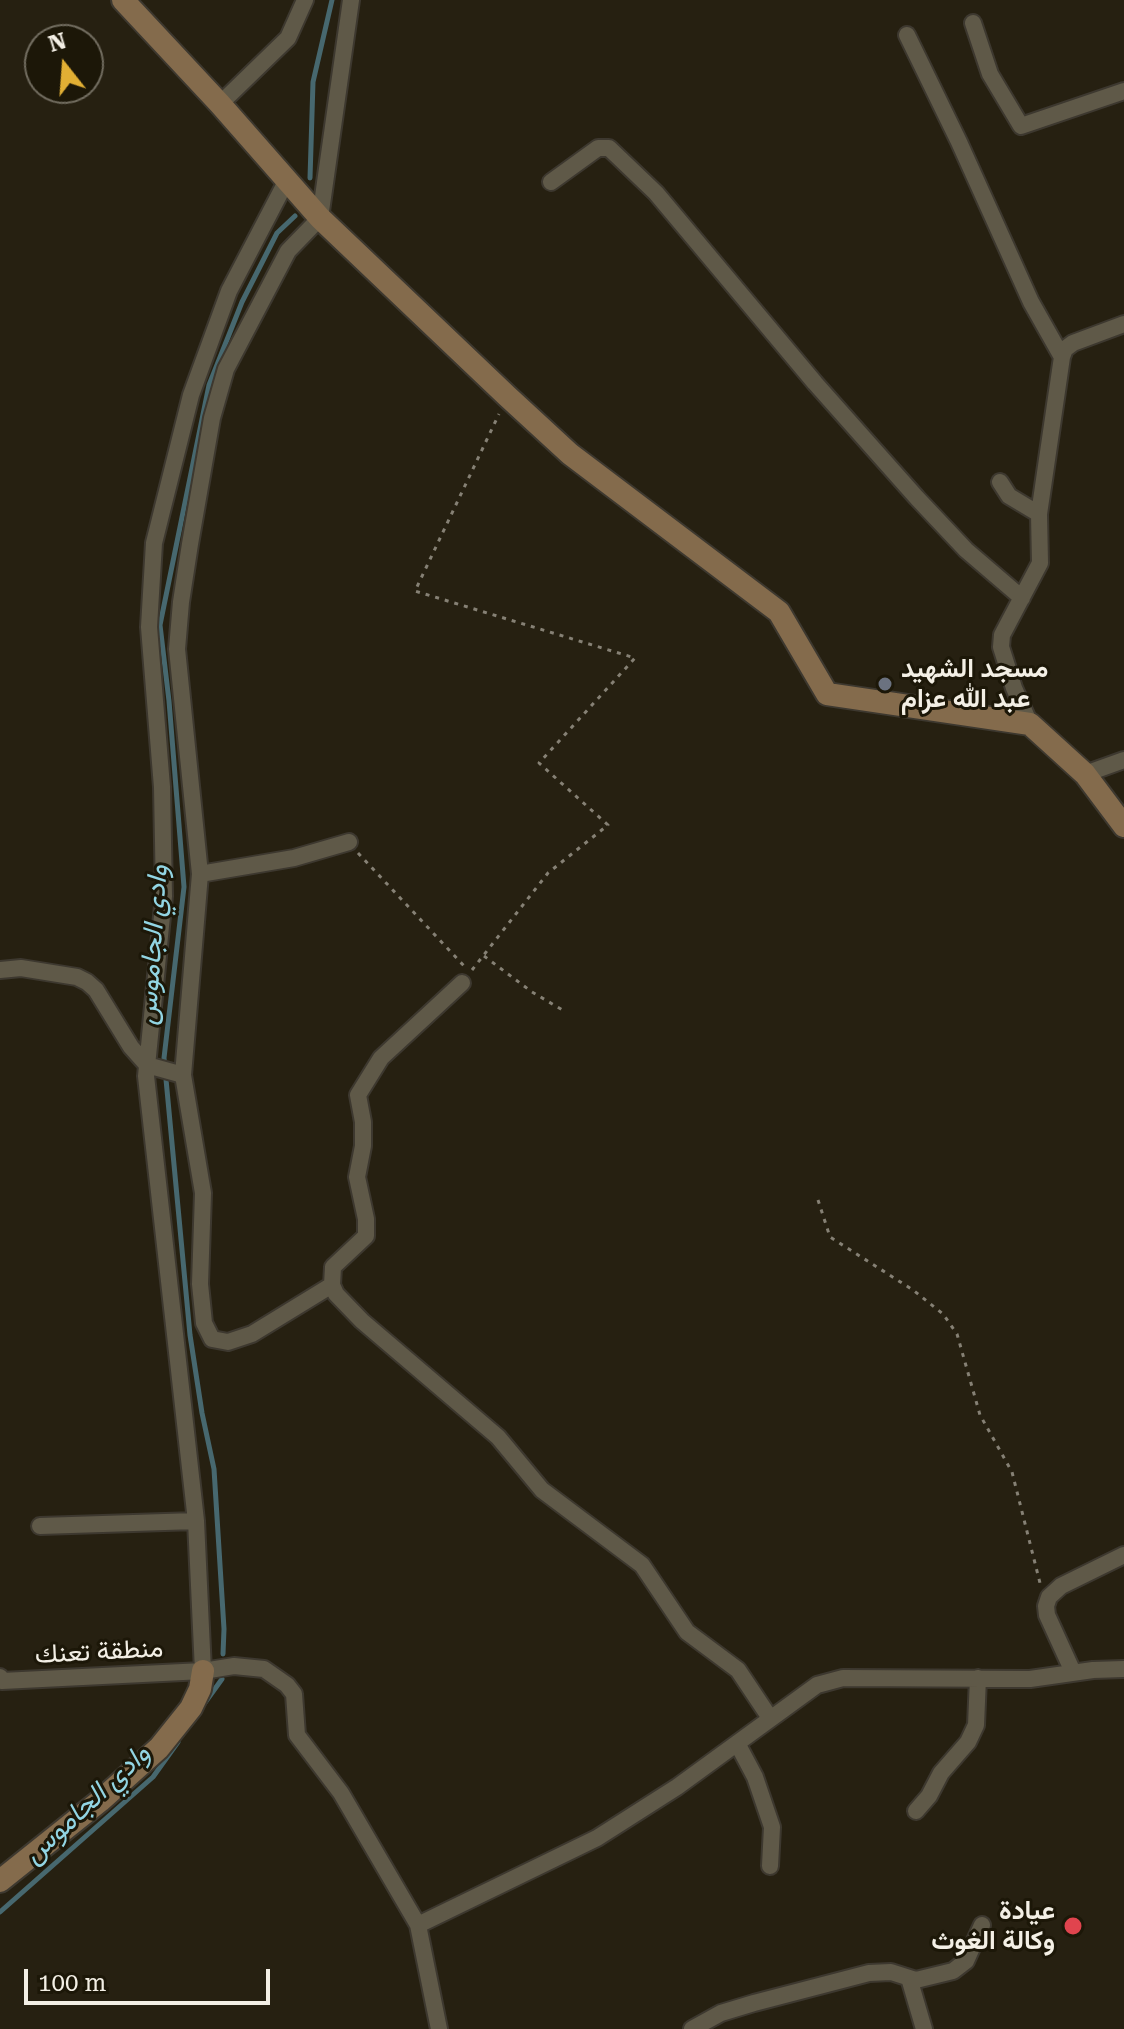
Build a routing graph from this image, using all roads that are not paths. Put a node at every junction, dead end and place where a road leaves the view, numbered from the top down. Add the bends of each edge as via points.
1 (123, 0) edge
2 (305, 0) edge
3 (351, 0) edge
4 (973, 23) dead end
5 (907, 35) dead end
6 (1124, 91) edge
7 (220, 104) junction
8 (287, 180) junction
9 (551, 182) dead end
10 (320, 218) junction
11 (1124, 324) edge
12 (1062, 357) junction
13 (1000, 482) dead end
14 (1039, 514) junction
15 (1022, 598) junction
16 (1030, 724) junction
17 (1124, 760) edge
18 (1085, 774) junction
19 (1124, 826) edge
20 (349, 842) road end
21 (200, 874) junction
22 (0, 970) edge
23 (462, 983) dead end
24 (147, 1065) junction
25 (183, 1075) junction
26 (332, 1285) junction
27 (196, 1521) junction
28 (40, 1526) dead end
29 (1124, 1555) edge
30 (1124, 1669) edge
31 (203, 1671) junction
32 (1073, 1672) junction
33 (0, 1677) edge
34 (978, 1678) junction
35 (770, 1718) junction
36 (737, 1743) junction
37 (916, 1811) dead end
38 (770, 1866) dead end
39 (0, 1881) edge
40 (418, 1925) junction
41 (982, 1925) dead end
42 (909, 1978) junction
43 (439, 2029) edge
44 (692, 2029) edge
45 (924, 2029) edge

1 - 7 street
2 - 7 street via 288,38
3 - 10 street
4 - 6 street via 990,74 1021,126
5 - 12 street via 1031,302
7 - 8 street
8 - 10 street
8 - 24 street via 223,306 191,395 154,543 149,627 162,787 164,896
9 - 15 street via 598,148 609,148 656,193 936,519
10 - 16 street via 570,454 779,612 827,694
10 - 21 street via 288,251 226,369 212,418 177,649
11 - 12 street via 1073,343
12 - 14 street
13 - 14 street via 1009,496
14 - 15 street via 1040,563
15 - 16 street via 1001,647
16 - 18 street
17 - 18 street
18 - 19 street
20 - 21 street via 294,858
21 - 25 street
22 - 24 street via 21,968 87,982
23 - 26 street via 381,1058 358,1095 363,1146 357,1177 366,1236 333,1267
24 - 25 street
24 - 27 street
25 - 26 street via 203,1193 200,1284 204,1323 212,1339 228,1342 252,1334
26 - 35 street via 362,1321 498,1437 542,1490 642,1565 687,1632 738,1670
27 - 28 street
27 - 31 street
29 - 32 street via 1049,1597 1047,1615
30 - 32 street
31 - 33 street, منطقة تعنك via 2,1681
31 - 39 street via 191,1708 159,1748
31 - 40 street, منطقة تعنك via 264,1669 287,1685 296,1704 297,1735 341,1793
32 - 34 street via 1030,1679
34 - 35 street via 843,1678 817,1685
34 - 37 street via 976,1725
35 - 36 street
36 - 38 street via 772,1827
36 - 40 street via 597,1838
40 - 43 street, منطقة تعنك
41 - 42 street via 959,1968
42 - 44 street via 869,1973 721,2013
42 - 45 street

